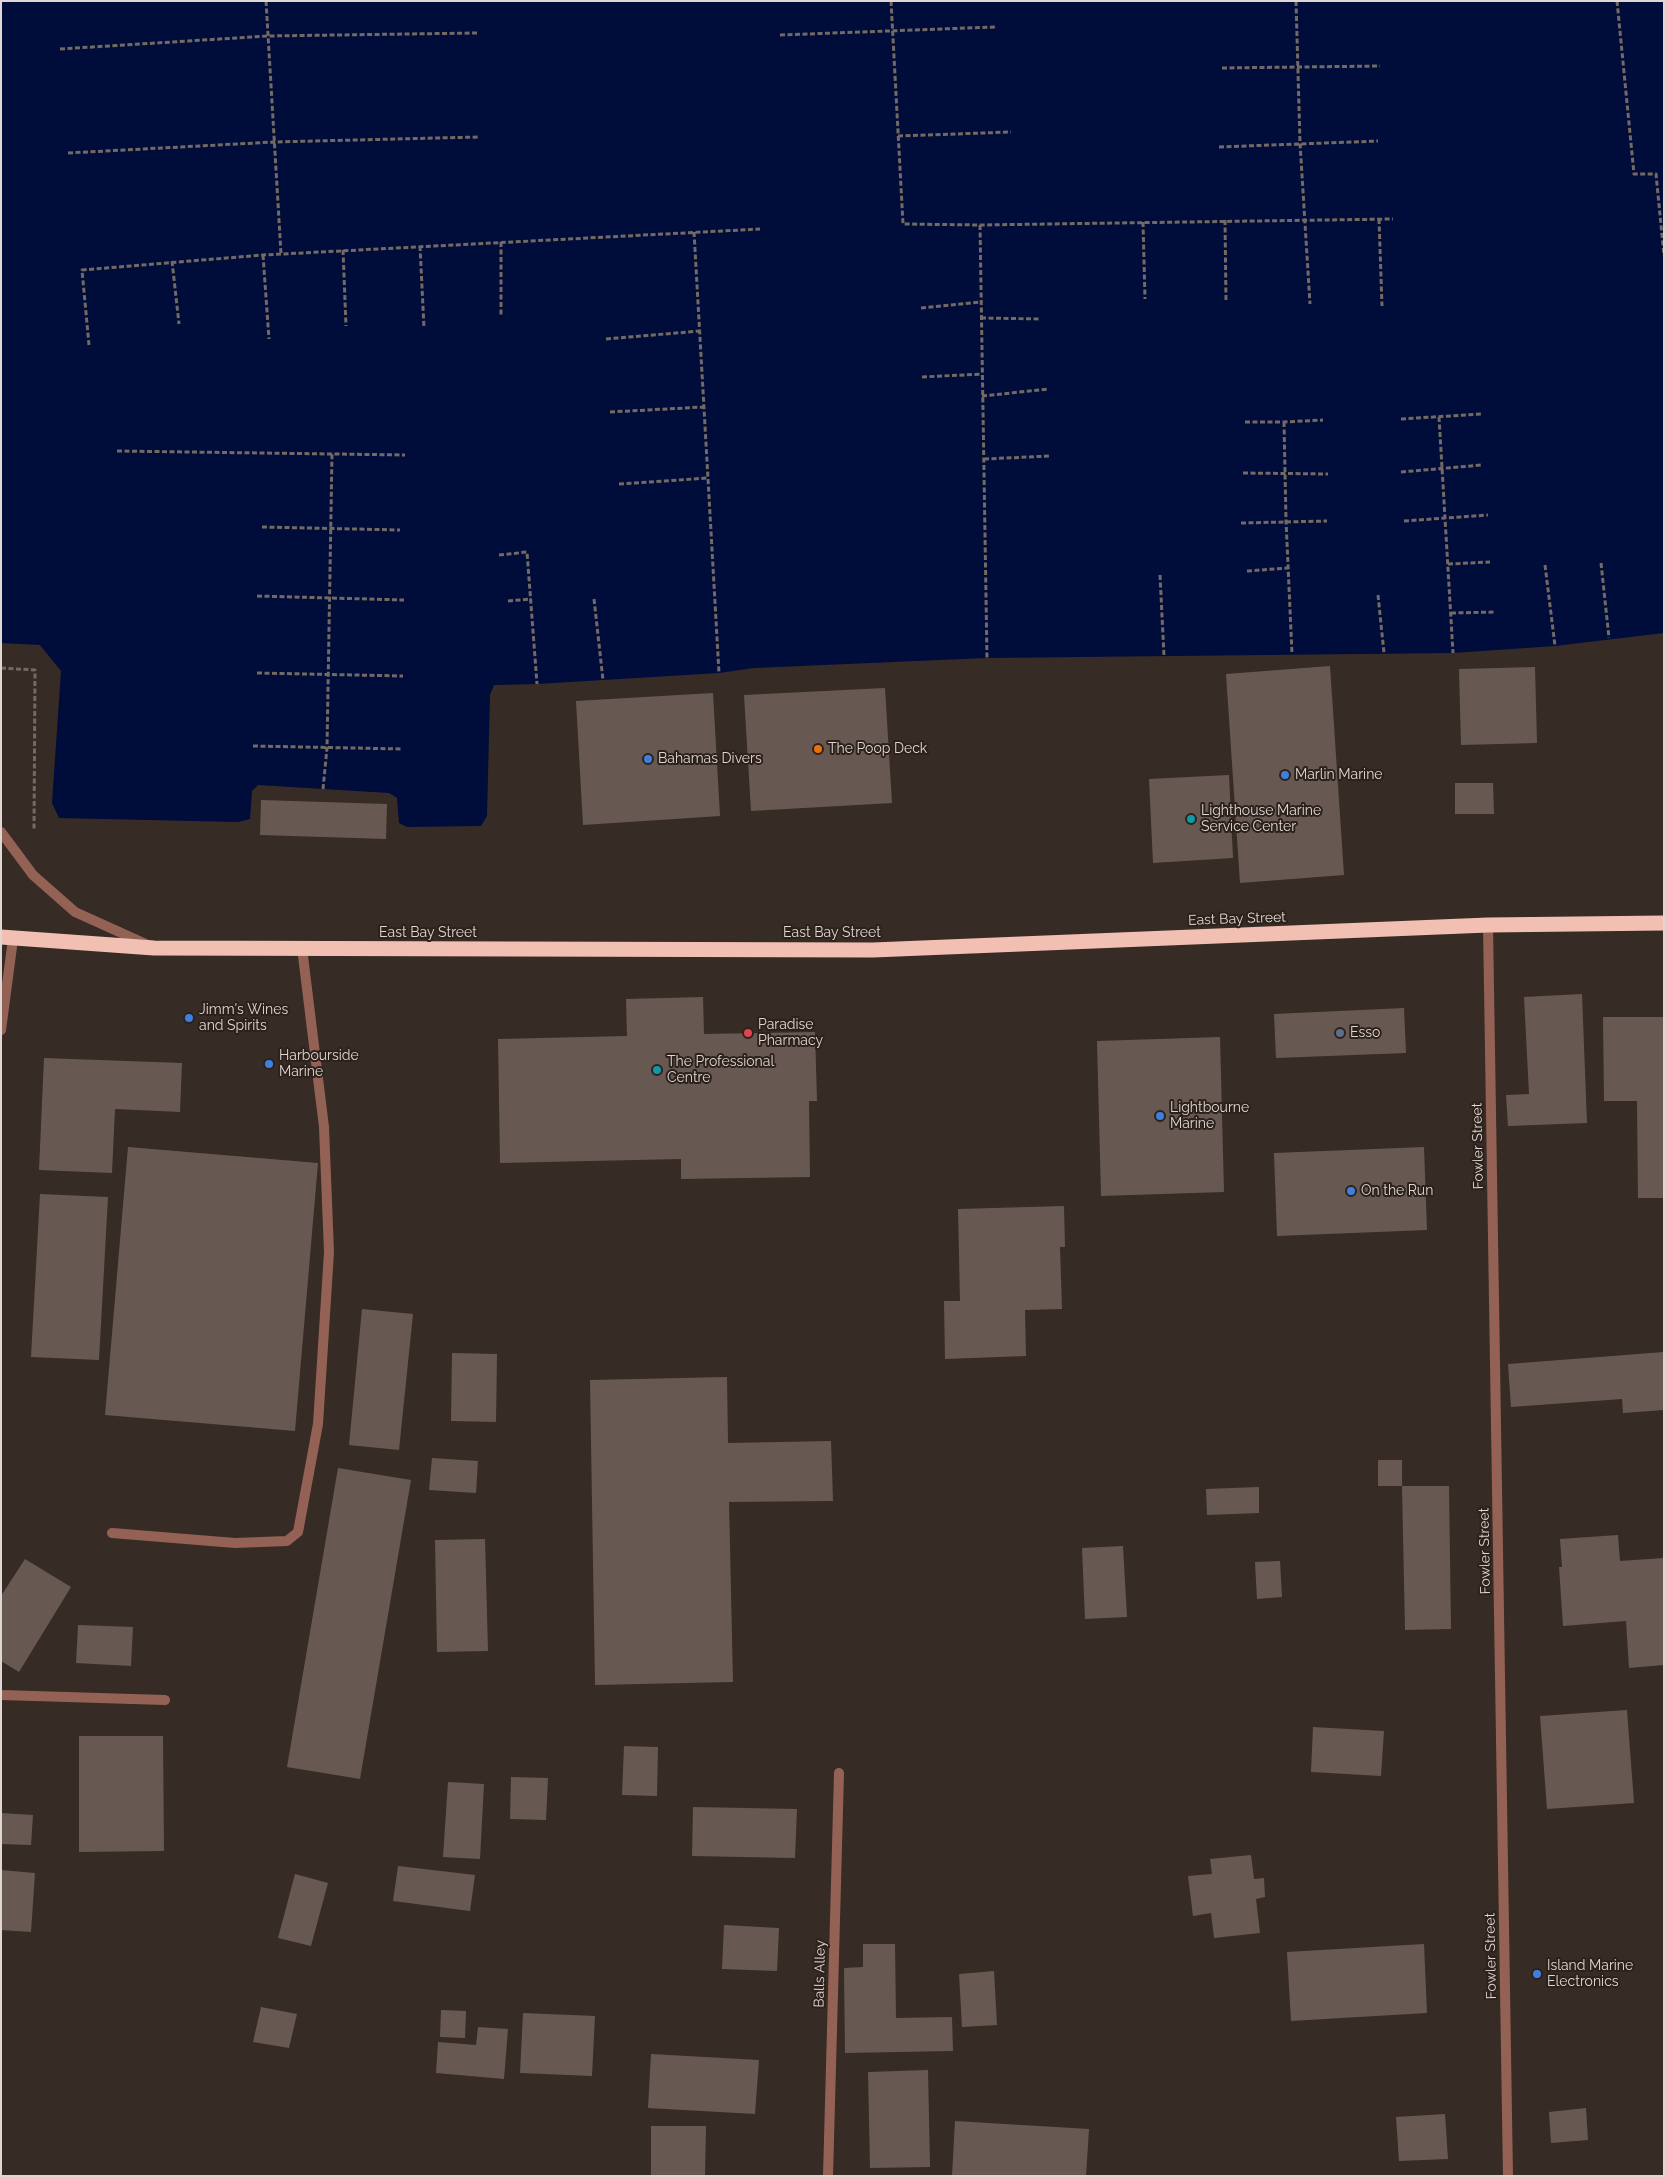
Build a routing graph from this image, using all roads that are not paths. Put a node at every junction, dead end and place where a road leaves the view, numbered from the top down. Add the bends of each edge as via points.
1 (1, 832) edge
2 (1664, 923) edge
3 (1488, 925) junction
4 (7, 938) edge
5 (154, 948) junction
6 (302, 948) junction
7 (1, 1030) edge
8 (112, 1533) dead end
9 (1, 1695) edge
10 (165, 1700) dead end
11 (839, 1773) dead end
12 (828, 2176) edge
13 (1508, 2176) edge

1 - 5 street via 33,875 75,912
2 - 3 highway, East Bay Street
3 - 6 highway, East Bay Street via 873,950
3 - 13 street, Fowler Street
4 - 5 highway, East Bay Street
4 - 7 street
5 - 6 highway, East Bay Street
6 - 8 street via 324,1127 329,1252 318,1424 298,1532 287,1540 235,1543
9 - 10 street
11 - 12 street, Balls Alley

